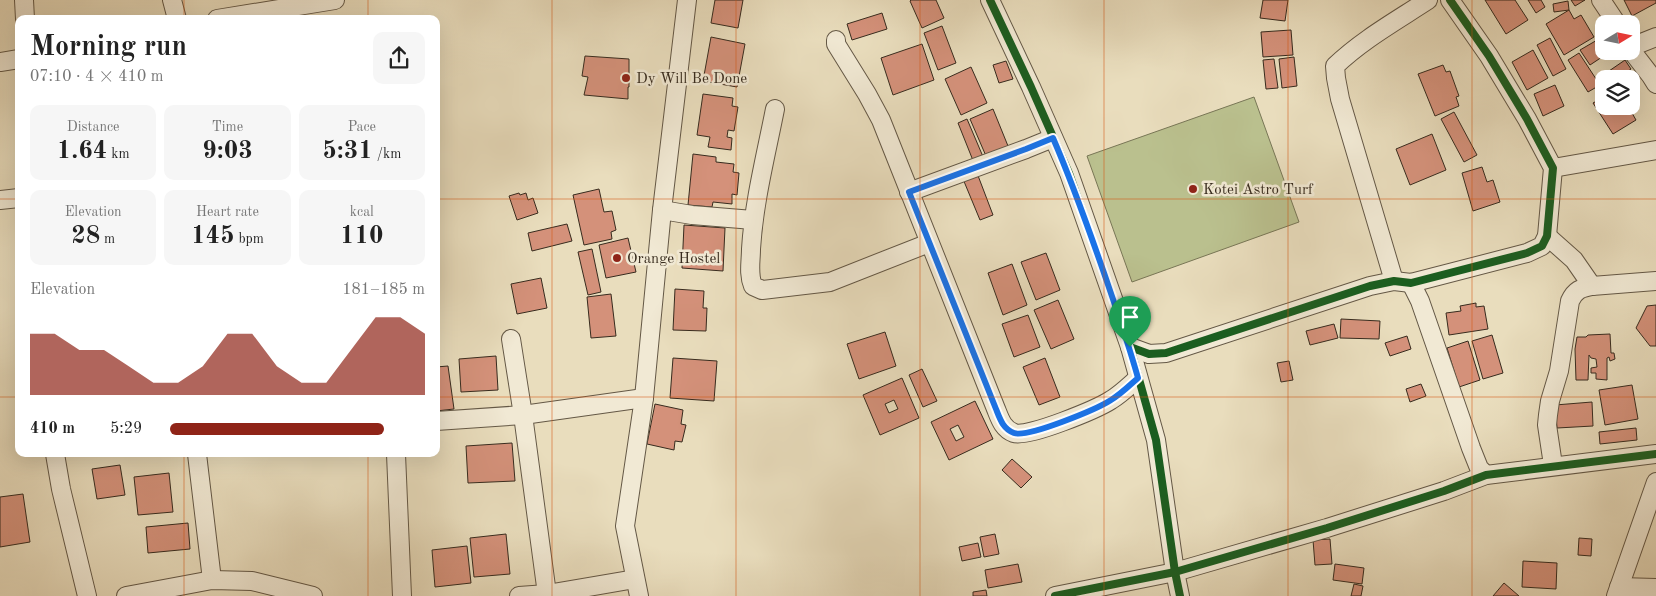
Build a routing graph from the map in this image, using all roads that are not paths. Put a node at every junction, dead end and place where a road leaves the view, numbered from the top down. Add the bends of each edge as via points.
1 (24, 0) edge
2 (172, 0) edge
3 (335, 0) edge
4 (687, 0) edge
5 (990, 0) edge
6 (1428, 0) edge
7 (1450, 0) edge
8 (1601, 0) edge
9 (25, 15) edge
10 (175, 15) edge
11 (242, 15) edge
12 (1611, 15) edge
13 (1656, 37) edge
14 (836, 40) dead end
15 (1640, 45) edge
16 (15, 60) edge
17 (1639, 60) edge
18 (0, 62) edge
19 (1656, 84) edge
20 (775, 109) dead end
21 (1053, 138) junction
22 (1656, 150) edge
23 (1553, 168) junction
24 (909, 192) junction
25 (15, 198) edge
26 (0, 200) edge
27 (662, 210) junction
28 (753, 220) junction
29 (1546, 236) junction
30 (929, 243) junction
31 (1656, 281) edge
32 (1403, 282) junction
33 (1592, 286) junction
34 (511, 339) dead end
35 (1130, 347) junction
36 (1138, 378) junction
37 (644, 398) junction
38 (523, 415) junction
39 (440, 420) edge
40 (1656, 454) edge
41 (56, 457) edge
42 (196, 457) edge
43 (396, 457) edge
44 (1553, 466) junction
45 (1486, 475) junction
46 (1656, 482) edge
47 (1176, 572) junction
48 (635, 579) junction
49 (212, 580) junction
50 (1656, 588) edge
51 (193, 590) edge
52 (1618, 591) edge
53 (548, 594) junction
54 (87, 596) edge
55 (126, 596) edge
56 (313, 596) edge
57 (402, 596) edge
58 (519, 596) edge
59 (639, 596) edge
60 (1055, 596) edge
61 (1180, 596) edge

1 - 9 street
2 - 10 street
3 - 11 street
4 - 27 street
5 - 21 street
6 - 32 street via 1370,38 1335,66 1340,99 1382,244
7 - 23 street via 1489,56
8 - 12 street
13 - 15 street
14 - 24 street via 881,120
16 - 18 street
17 - 19 street
20 - 28 street
21 - 24 street
21 - 35 street via 1084,214
22 - 23 street
23 - 29 street
24 - 30 street
25 - 26 street
27 - 28 street via 692,216
27 - 37 street
28 - 30 street via 750,279 753,286 762,290 830,282
29 - 32 street via 1542,246 1527,253
29 - 33 street via 1574,260
30 - 36 street via 1005,428 1016,434 1028,433 1071,418 1112,400
31 - 33 street
32 - 35 street via 1370,286 1166,353 1149,354
32 - 45 street via 1420,302 1471,448 1479,468
33 - 44 street via 1574,293 1570,301 1548,415
34 - 38 street
35 - 36 street
36 - 47 street via 1156,440
37 - 38 street
37 - 48 street via 625,526
38 - 39 street
38 - 53 street
40 - 44 street
41 - 54 street
42 - 49 street
43 - 57 street
44 - 45 street
45 - 47 street via 1336,525
46 - 52 street
47 - 60 street
47 - 61 street
48 - 53 street
48 - 59 street
49 - 51 street
49 - 56 street via 252,581
50 - 52 street
51 - 55 street
53 - 58 street

